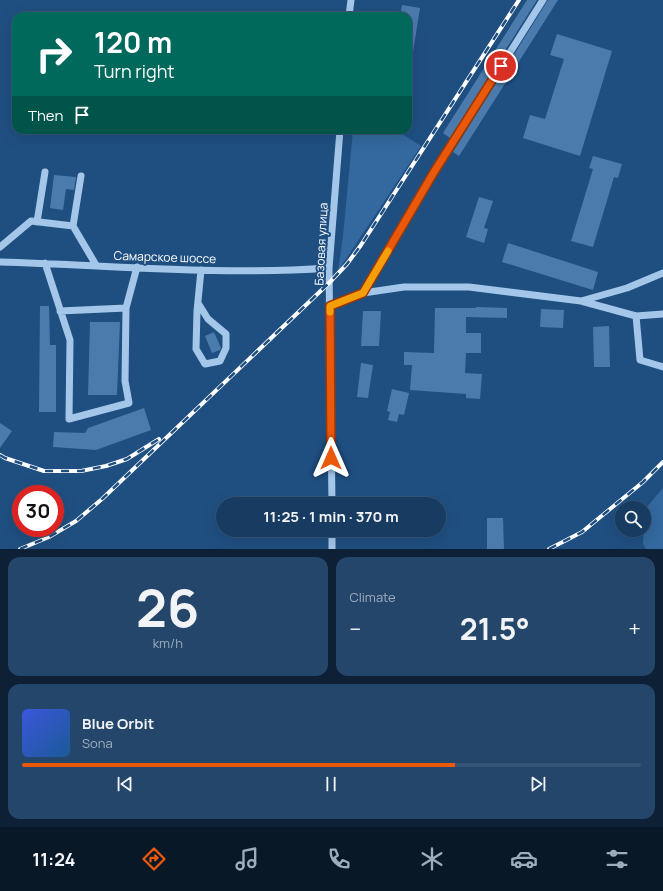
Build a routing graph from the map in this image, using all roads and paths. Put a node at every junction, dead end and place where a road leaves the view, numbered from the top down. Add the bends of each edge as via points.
1 (351, 0) edge
2 (543, 0) edge
3 (350, 12) edge
4 (340, 134) edge
5 (45, 172) dead end
6 (81, 176) dead end
7 (37, 222) junction
8 (73, 226) junction
9 (0, 247) edge
10 (0, 262) edge
11 (45, 263) junction
12 (96, 266) junction
13 (137, 267) junction
14 (329, 268) junction
15 (201, 270) junction
16 (663, 273) edge
17 (363, 293) junction
18 (580, 300) junction
19 (198, 303) junction
20 (330, 306) junction
21 (126, 308) junction
22 (60, 312) junction
23 (663, 314) edge
24 (636, 316) junction
25 (663, 367) edge
26 (332, 497) edge
27 (332, 537) edge
28 (332, 549) edge

1 - 3 street
2 - 17 street via 434,172
4 - 14 street, Базовая улица
5 - 7 street
6 - 8 street
7 - 8 street
7 - 9 street via 31,221
8 - 12 street
10 - 11 street, Самарское шоссе
11 - 12 street, Самарское шоссе
11 - 22 street
12 - 13 street, Самарское шоссе
13 - 15 street, Самарское шоссе
13 - 21 street
14 - 15 street, Самарское шоссе via 286,271
14 - 20 street, Базовая улица
15 - 19 street
16 - 18 street via 627,288
17 - 18 street via 404,287 469,287
17 - 20 street
18 - 24 street
19 - 19 street via 196,349 205,364 220,361 226,348 226,334 208,319
20 - 26 street, Базовая улица
21 - 22 street
21 - 22 street via 125,381 129,403 69,419 70,340
23 - 24 street
24 - 25 street via 640,360
27 - 28 street

